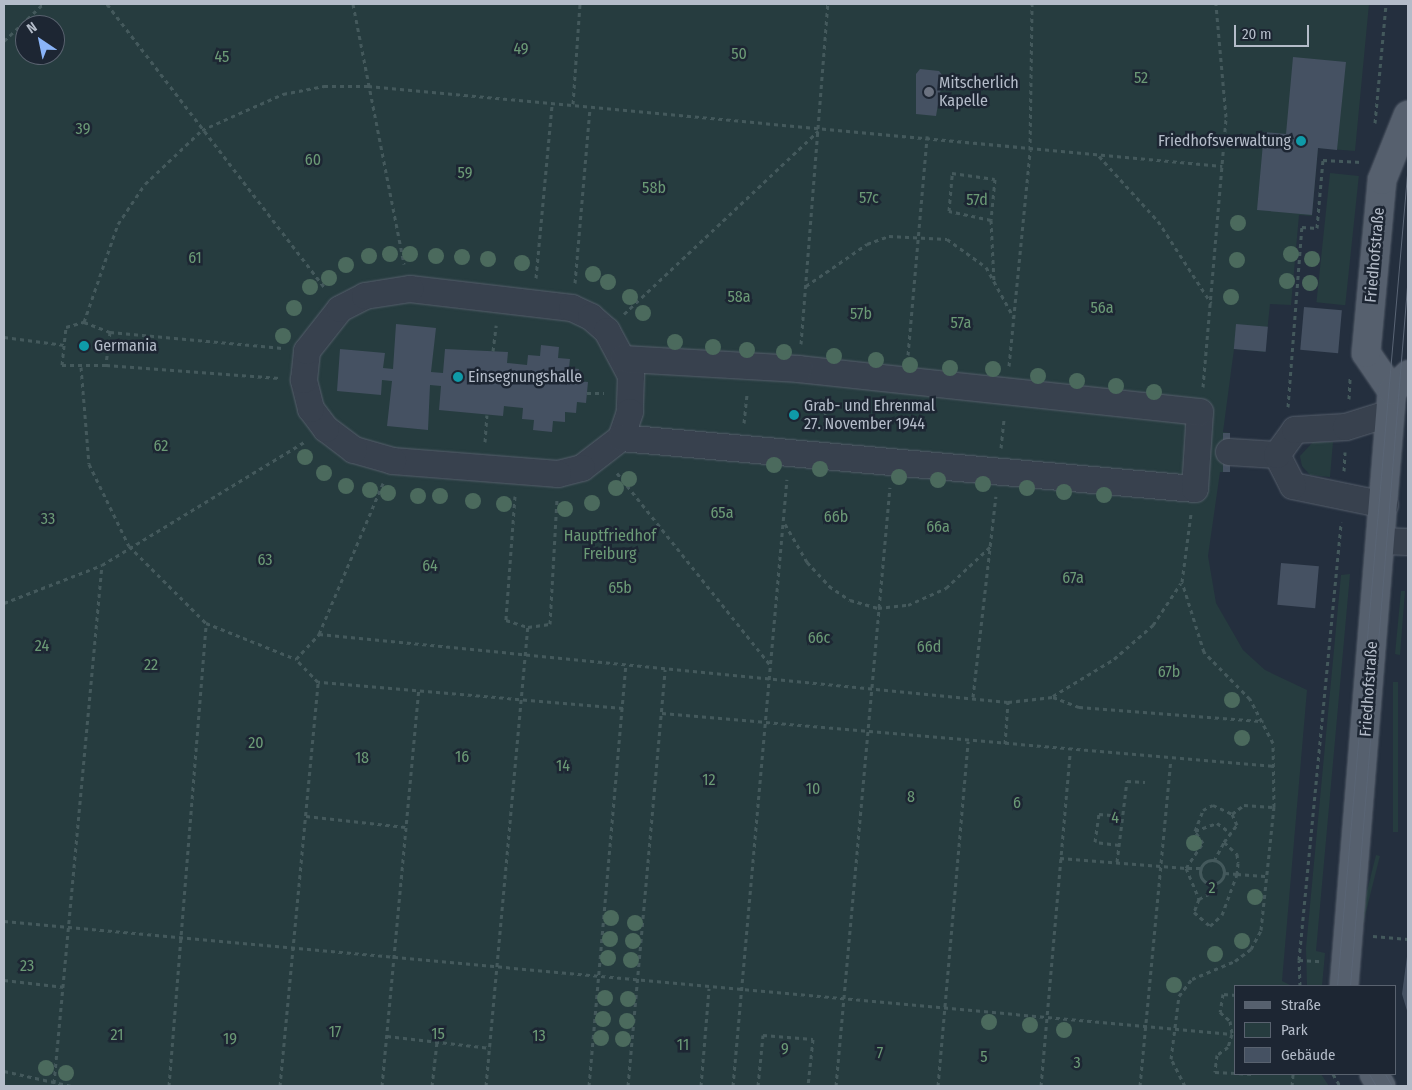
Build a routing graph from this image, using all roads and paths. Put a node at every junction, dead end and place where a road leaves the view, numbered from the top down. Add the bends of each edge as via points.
1 (43, 4) edge
2 (107, 4) edge
3 (353, 4) edge
4 (580, 4) edge
5 (828, 4) edge
6 (1032, 4) edge
7 (1216, 4) edge
8 (4, 42) edge
9 (368, 86) junction
10 (552, 104) junction
11 (573, 104) junction
12 (590, 108) junction
13 (1408, 114) edge
14 (202, 130) junction
15 (818, 130) junction
16 (927, 136) junction
17 (1030, 150) junction
18 (1099, 156) junction
19 (1371, 163) dead end
20 (1222, 166) junction
21 (991, 220) junction
22 (918, 235) junction
23 (994, 282) junction
24 (806, 286) junction
25 (410, 289) junction
26 (534, 303) junction
27 (1211, 304) junction
28 (340, 308) junction
29 (572, 308) junction
30 (1014, 318) junction
31 (84, 322) junction
32 (607, 330) junction
33 (110, 332) junction
34 (4, 338) edge
35 (64, 345) junction
36 (307, 350) junction
37 (624, 359) junction
38 (106, 365) junction
39 (750, 366) junction
40 (81, 367) junction
41 (799, 369) junction
42 (828, 373) junction
43 (304, 380) junction
44 (906, 381) junction
45 (1006, 392) junction
46 (1400, 393) edge
47 (1200, 412) junction
48 (326, 429) junction
49 (1295, 430) junction
50 (612, 446) junction
51 (741, 449) junction
52 (1216, 451) junction
53 (789, 453) junction
54 (1277, 455) junction
55 (822, 456) junction
56 (393, 461) junction
57 (892, 461) junction
58 (999, 469) junction
59 (517, 473) junction
60 (558, 474) junction
61 (1195, 489) junction
62 (1385, 505) junction
63 (785, 524) junction
64 (1382, 541) junction
65 (1408, 542) edge
66 (129, 546) junction
67 (991, 546) junction
68 (102, 565) junction
69 (1182, 582) junction
70 (4, 603) edge
71 (878, 608) junction
72 (206, 624) junction
73 (528, 627) junction
74 (318, 634) junction
75 (523, 656) junction
76 (296, 659) junction
77 (770, 665) junction
78 (626, 666) junction
79 (665, 670) junction
80 (771, 679) junction
81 (318, 682) junction
82 (874, 688) junction
83 (418, 690) junction
84 (973, 697) junction
85 (1053, 697) junction
86 (520, 700) junction
87 (1008, 702) junction
88 (623, 708) junction
89 (662, 713) junction
90 (1262, 721) junction
91 (766, 722) junction
92 (868, 732) junction
93 (968, 741) junction
94 (1005, 744) junction
95 (1070, 752) junction
96 (1171, 760) junction
97 (1274, 766) junction
98 (1145, 782) dead end
99 (1274, 807) junction
100 (1232, 814) junction
101 (306, 816) junction
102 (1123, 816) junction
103 (405, 826) junction
104 (1195, 831) junction
105 (1231, 833) junction
106 (1224, 842) junction
107 (1120, 845) junction
108 (1060, 858) junction
109 (1214, 860) junction
110 (1117, 862) junction
111 (1161, 866) junction
112 (1186, 868) junction
113 (1200, 868) junction
114 (1225, 873) junction
115 (1236, 874) junction
116 (1268, 876) junction
117 (1210, 884) junction
118 (1199, 899) junction
119 (4, 921) edge
120 (70, 928) junction
121 (1347, 934) junction
122 (182, 938) junction
123 (1408, 940) edge
124 (295, 948) junction
125 (392, 956) junction
126 (497, 966) junction
127 (597, 977) junction
128 (4, 980) edge
129 (639, 981) junction
130 (1344, 985) edge
131 (64, 987) junction
132 (709, 988) junction
133 (739, 991) junction
134 (1234, 996) edge
135 (843, 999) junction
136 (944, 1010) junction
137 (1045, 1020) junction
138 (1144, 1029) junction
139 (1172, 1031) junction
140 (1232, 1034) junction
141 (387, 1036) junction
142 (437, 1042) junction
143 (490, 1048) junction
144 (4, 1071) edge
145 (1234, 1073) edge
146 (1334, 1075) edge
147 (1375, 1075) edge
148 (54, 1082) junction
149 (71, 1086) edge
150 (169, 1086) edge
151 (280, 1086) edge
152 (382, 1086) edge
153 (432, 1086) edge
154 (486, 1086) edge
155 (589, 1086) edge
156 (628, 1086) edge
157 (701, 1086) edge
158 (733, 1086) edge
159 (758, 1086) edge
160 (808, 1086) edge
161 (836, 1086) edge
162 (938, 1086) edge
163 (1041, 1086) edge
164 (1140, 1086) edge
165 (1184, 1086) edge
166 (1340, 1086) edge
167 (1382, 1086) edge

1 - 8 path
2 - 14 path
3 - 9 path
4 - 11 path
5 - 15 path
6 - 17 path
7 - 20 path via 1224,68
9 - 10 path
9 - 14 path via 324,86 283,94
9 - 25 path
10 - 11 path
10 - 26 path
11 - 12 path
12 - 15 path
12 - 29 path
13 - 46 main road, Friedhofstraße via 1382,180 1366,353
14 - 28 path
14 - 31 path via 145,184 118,224
15 - 16 path
15 - 24 path
15 - 32 path
16 - 17 path
16 - 22 path
17 - 18 path
17 - 30 path
18 - 20 path
18 - 27 path via 1158,221
19 - 49 path via 1323,160 1316,228 1302,227 1286,400
20 - 27 path
21 - 21 path via 995,179 952,173 949,212
21 - 23 path
22 - 23 path via 947,239 986,267
22 - 24 path via 889,236 867,244
22 - 44 path
23 - 30 path
24 - 41 path
25 - 26 street
25 - 28 street via 365,296
26 - 29 street
27 - 47 path
28 - 36 street
29 - 32 street
30 - 45 path
31 - 33 path
31 - 35 path via 66,327
32 - 37 street
33 - 36 path
33 - 38 path
34 - 35 path
35 - 40 path via 62,365
36 - 43 street
37 - 39 street
37 - 50 street via 633,393
38 - 40 path
38 - 43 path
39 - 41 street
39 - 51 path
40 - 66 path via 90,464
41 - 42 street
42 - 44 street
42 - 55 path
43 - 48 street via 311,410
44 - 45 street
45 - 47 street
45 - 58 path
46 - 49 street via 1346,427
46 - 62 main road, Friedhofstraße
47 - 52 street
48 - 56 street via 354,450
48 - 66 path
49 - 54 street
50 - 51 street
50 - 60 street via 582,468
50 - 77 path
51 - 53 street
52 - 54 street
52 - 61 street
53 - 55 street
53 - 63 path
54 - 62 street via 1293,486
55 - 57 street
56 - 59 street
56 - 74 path
57 - 58 street
57 - 71 path
58 - 61 street
58 - 67 path
59 - 60 street
59 - 73 path via 506,620
60 - 73 path via 550,624
61 - 69 path
62 - 64 main road, Friedhofstraße
63 - 71 path via 807,562 829,586 850,600
63 - 77 path
64 - 65 street
64 - 121 main road, Friedhofstraße
66 - 68 path
66 - 72 path
67 - 71 path via 946,588 908,605
67 - 84 path
68 - 70 path
68 - 120 path
69 - 85 path via 1153,624 1114,659
69 - 90 path via 1204,652 1250,699
71 - 82 path
72 - 76 path
72 - 122 path
73 - 75 path
74 - 75 path
74 - 76 path
75 - 78 path
75 - 86 path
76 - 81 path
77 - 80 path
78 - 79 path
78 - 88 path
79 - 80 path
79 - 89 path
80 - 82 path
80 - 91 path
81 - 83 path
81 - 101 path
82 - 84 path
82 - 92 path
83 - 86 path
83 - 103 path
84 - 87 path
85 - 87 path
85 - 90 path via 1079,707
86 - 88 path
86 - 126 path
87 - 94 path
88 - 127 path
89 - 91 path
89 - 129 path
90 - 97 path via 1273,743
91 - 92 path
91 - 133 path
92 - 93 path
92 - 135 path
93 - 94 path
93 - 136 path
94 - 95 path
95 - 96 path
95 - 108 path
96 - 97 path
96 - 111 path
97 - 99 path
98 - 102 path via 1127,781
99 - 100 path via 1244,805
99 - 116 path
100 - 104 path via 1213,805 1203,810
100 - 105 path via 1237,825
101 - 103 path
101 - 124 path
102 - 107 path
102 - 107 path via 1098,814 1095,842
103 - 125 path
104 - 105 path via 1217,823
104 - 112 path via 1203,843
105 - 106 path
106 - 109 path
106 - 115 path via 1237,854
107 - 110 path
108 - 110 path
108 - 137 path
109 - 113 path
109 - 114 path
110 - 111 path
111 - 112 path
111 - 138 path
112 - 113 path
112 - 118 path
113 - 117 path via 1200,876
114 - 115 path
114 - 117 path via 1217,884
115 - 116 path
115 - 118 path via 1235,888 1216,923 1202,923 1194,912
116 - 139 path via 1261,930 1251,949 1235,961 1192,979 1179,996
117 - 118 path via 1208,894
119 - 120 path
120 - 122 path
120 - 131 path
121 - 123 path
121 - 130 main road, Friedhofstraße
122 - 124 path
122 - 150 path
124 - 125 path
124 - 151 path
125 - 126 path
125 - 141 path
126 - 127 path
126 - 143 path
127 - 129 path
127 - 155 path
128 - 131 path
129 - 132 path
129 - 156 path
131 - 148 path
132 - 133 path
132 - 157 path
133 - 135 path
133 - 158 path
134 - 140 path via 1223,994 1220,1012 1230,1021
135 - 136 path
135 - 161 path
136 - 137 path
136 - 162 path
137 - 138 path
137 - 163 path
138 - 139 path
138 - 164 path
139 - 140 path
139 - 165 path via 1171,1059
140 - 145 path via 1228,1047 1217,1055 1215,1072
141 - 142 path
141 - 152 path
142 - 143 path
142 - 153 path
143 - 154 path
144 - 148 path
146 - 166 path
147 - 167 main road
148 - 149 path
159 - 160 path via 763,1035 813,1039

